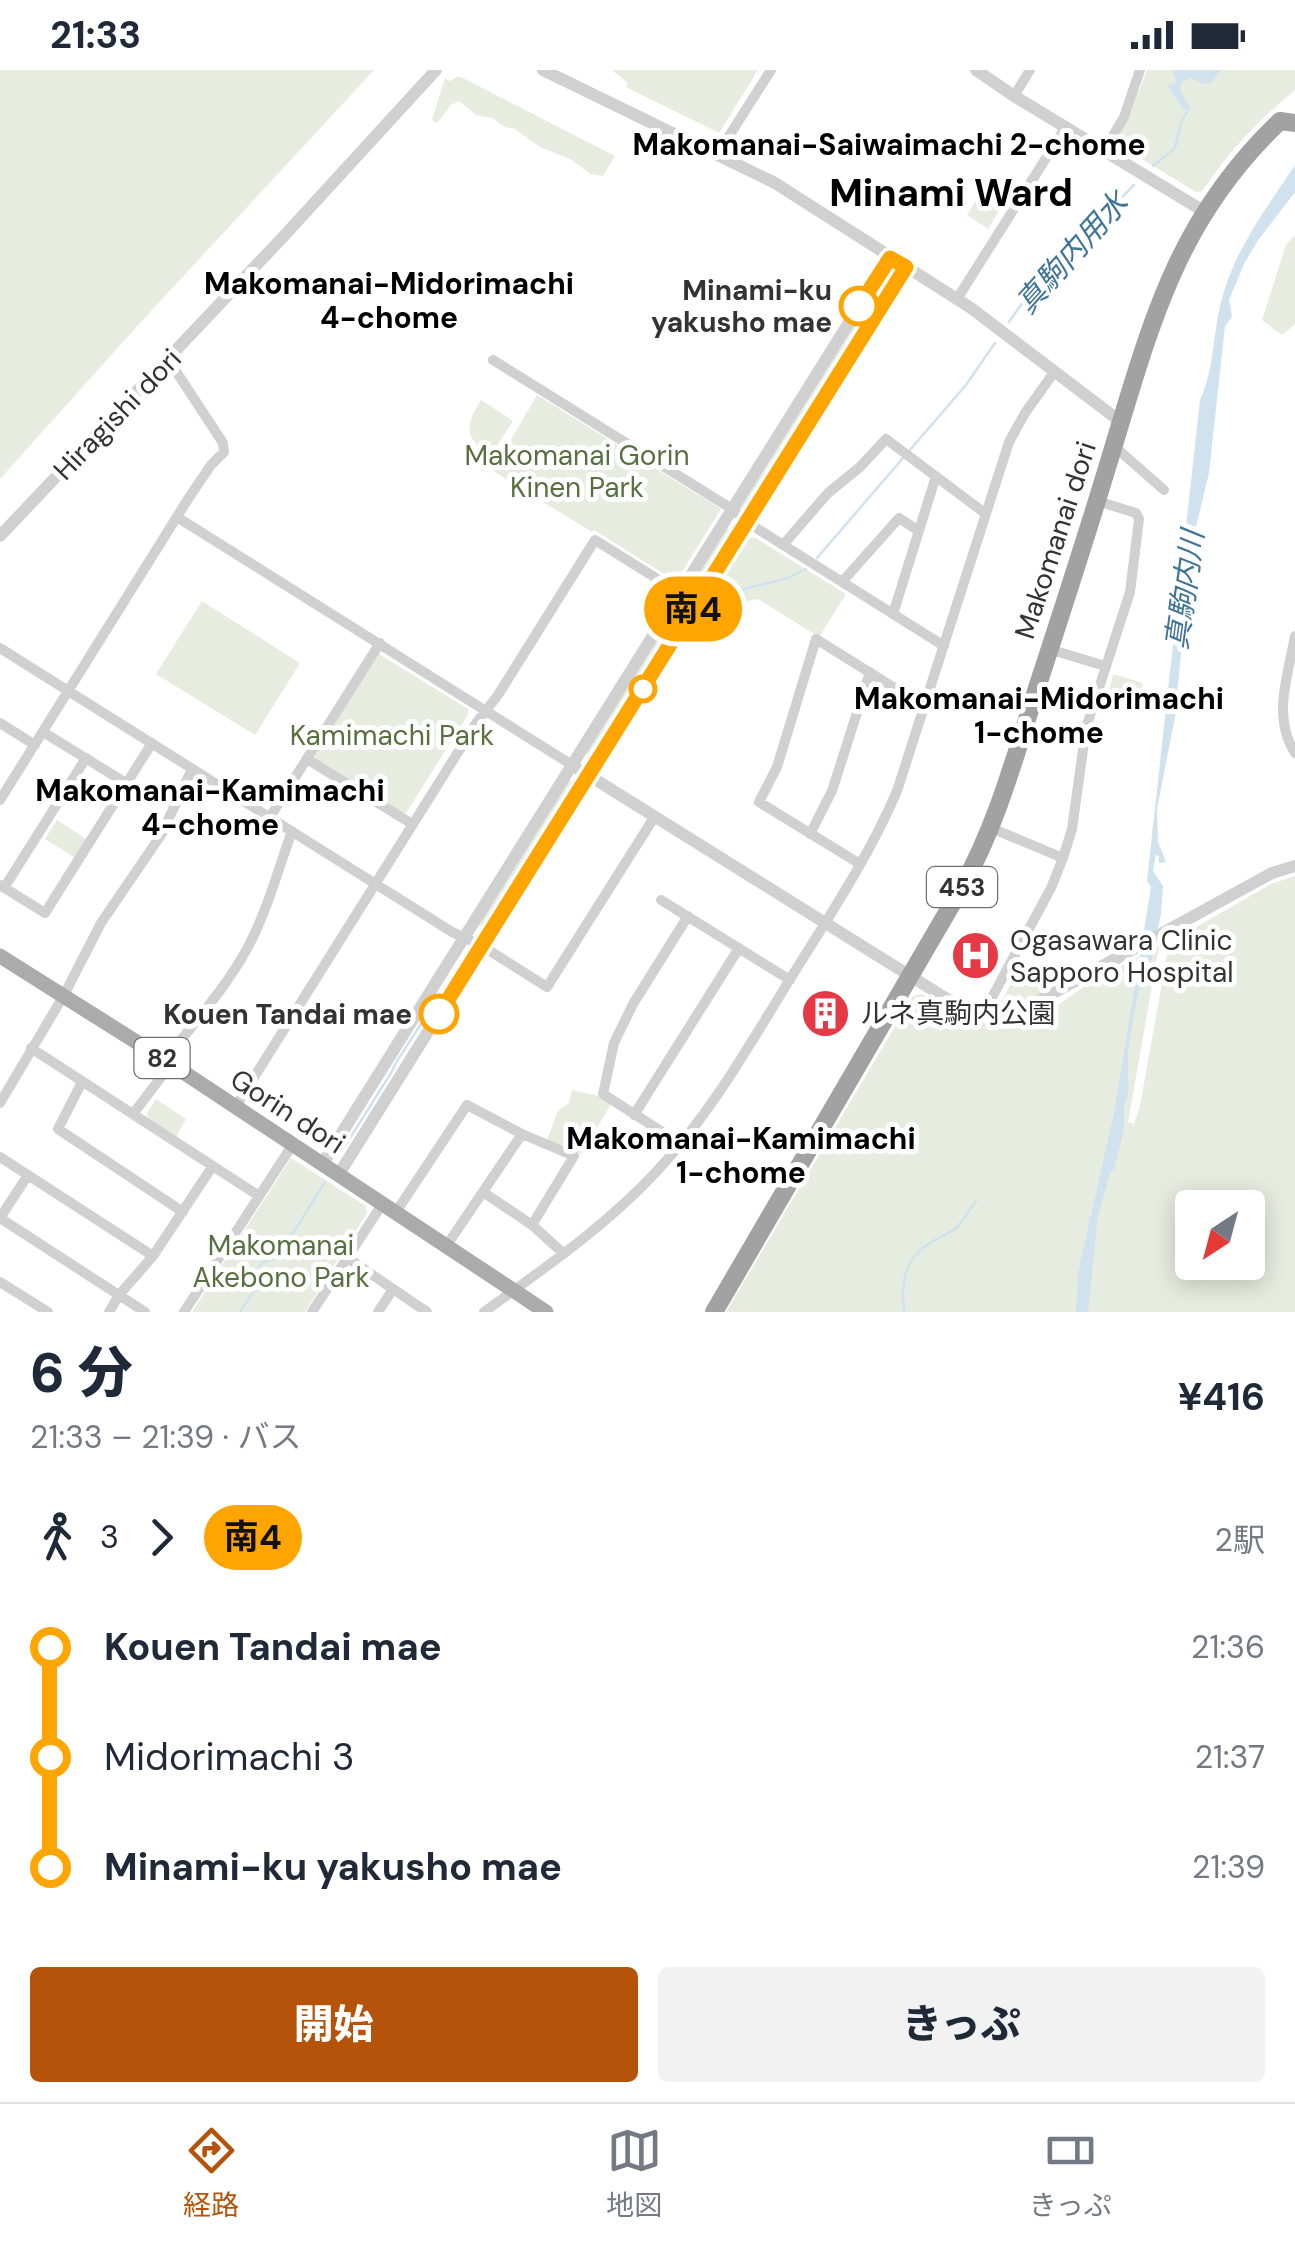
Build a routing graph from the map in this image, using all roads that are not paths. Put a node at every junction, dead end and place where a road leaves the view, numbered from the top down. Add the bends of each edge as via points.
1 (436, 70) edge
2 (771, 70) edge
3 (976, 70) edge
4 (1030, 70) edge
5 (1140, 70) edge
6 (554, 72) edge
7 (1014, 96) junction
8 (1290, 118) edge
9 (1065, 128) junction
10 (1104, 151) junction
11 (718, 156) junction
12 (1204, 212) junction
13 (890, 258) junction
14 (906, 267) junction
15 (957, 299) junction
16 (168, 359) junction
17 (493, 360) dead end
18 (1055, 372) junction
19 (1121, 422) junction
20 (1114, 446) junction
21 (936, 476) junction
22 (1164, 490) dead end
23 (1097, 501) junction
24 (732, 509) junction
25 (986, 514) junction
26 (177, 517) junction
27 (747, 522) junction
28 (919, 531) junction
29 (0, 536) edge
30 (783, 545) junction
31 (842, 582) junction
32 (680, 592) junction
33 (893, 614) junction
34 (1295, 636) edge
35 (380, 643) junction
36 (944, 646) junction
37 (0, 648) edge
38 (1049, 650) junction
39 (1294, 650) edge
40 (1105, 666) junction
41 (870, 672) junction
42 (68, 691) junction
43 (925, 707) junction
44 (486, 710) junction
45 (0, 723) edge
46 (44, 732) junction
47 (152, 743) junction
48 (34, 745) junction
49 (1295, 753) edge
50 (86, 758) junction
51 (307, 759) junction
52 (572, 765) junction
53 (192, 770) junction
54 (589, 775) junction
55 (126, 784) junction
56 (0, 800) edge
57 (654, 816) junction
58 (270, 817) junction
59 (412, 824) junction
60 (991, 828) junction
61 (292, 831) junction
62 (810, 834) junction
63 (1063, 858) junction
64 (860, 864) junction
65 (1295, 866) edge
66 (376, 884) junction
67 (2, 886) edge
68 (662, 900) dead end
69 (688, 916) junction
70 (825, 923) junction
71 (464, 939) junction
72 (482, 946) junction
73 (739, 948) junction
74 (0, 956) edge
75 (910, 976) junction
76 (790, 980) junction
77 (64, 995) junction
78 (983, 1014) junction
79 (31, 1048) junction
80 (168, 1062) junction
81 (82, 1082) junction
82 (0, 1103) edge
83 (236, 1106) junction
84 (133, 1114) junction
85 (634, 1115) junction
86 (522, 1134) junction
87 (293, 1144) junction
88 (681, 1144) junction
89 (0, 1157) edge
90 (323, 1164) junction
91 (212, 1167) junction
92 (339, 1174) junction
93 (28, 1175) junction
94 (484, 1192) junction
95 (259, 1196) junction
96 (389, 1207) junction
97 (183, 1212) junction
98 (0, 1218) edge
99 (532, 1224) junction
100 (446, 1246) junction
101 (562, 1252) junction
102 (154, 1256) junction
103 (346, 1257) junction
104 (0, 1282) edge
105 (393, 1288) junction
106 (514, 1290) junction
107 (119, 1295) junction
108 (48, 1312) edge
109 (109, 1312) edge
110 (146, 1312) edge
111 (184, 1312) edge
112 (312, 1312) edge
113 (378, 1312) edge
114 (428, 1312) edge
115 (484, 1312) edge
116 (546, 1312) edge
117 (714, 1312) edge

1 - 16 street, Hiragishi dori
2 - 11 street
3 - 7 street
4 - 7 street
5 - 10 street
6 - 11 street
7 - 9 street
8 - 12 highway, Makomanai dori / 453 via 1235,170
9 - 10 street
9 - 15 street
10 - 12 street
11 - 13 street
12 - 19 highway, Makomanai dori / 453 via 1161,297
13 - 14 street
13 - 24 street
14 - 15 street
14 - 27 street
15 - 18 street
16 - 26 street via 224,447
16 - 29 street, Hiragishi dori
17 - 24 street
18 - 19 street
18 - 25 street via 1015,429
19 - 20 highway, Makomanai dori / 453
20 - 22 street
20 - 23 highway, Makomanai dori / 453
21 - 25 street
21 - 28 street
21 - 30 street via 886,439
23 - 38 highway, Makomanai dori / 453
23 - 40 street via 1139,519 1130,592
24 - 27 street
24 - 32 street
25 - 36 street
26 - 35 street
26 - 42 street
27 - 30 street
27 - 54 street
28 - 31 street via 899,518
28 - 33 street
30 - 31 street
31 - 33 street
32 - 44 street via 595,540
32 - 52 street
33 - 36 street
34 - 39 street
35 - 44 street
35 - 51 street
36 - 43 street
37 - 42 street
38 - 40 street
38 - 60 highway, Makomanai dori / 453
39 - 49 street via 1282,712
40 - 63 street via 1086,728
41 - 43 street
41 - 62 street via 832,792
41 - 62 street via 816,639 777,767 758,802
42 - 46 street
42 - 47 street
43 - 64 street via 897,791
44 - 52 street
44 - 59 street
45 - 48 street
46 - 48 street
46 - 50 street
47 - 53 street
47 - 55 street
48 - 56 street
50 - 55 street
50 - 67 street
51 - 58 street
51 - 59 street
52 - 54 street
52 - 71 street
53 - 58 street
53 - 77 street via 161,835 101,923
54 - 57 street
54 - 72 street
55 - 67 street via 45,913
57 - 70 street
57 - 72 street via 548,987
58 - 61 street
59 - 66 street
60 - 63 street
60 - 75 highway, Makomanai dori / 453
61 - 66 street
61 - 80 street via 247,948
62 - 64 street
63 - 78 street
64 - 70 street
65 - 78 street via 1026,1008
66 - 71 street
66 - 83 street
68 - 69 street
69 - 73 street
69 - 85 street via 632,1004 611,1052 603,1094
70 - 75 street
70 - 76 street
71 - 72 street
71 - 90 street
72 - 92 street
73 - 76 street
73 - 85 street
74 - 77 main road, Gorin dori / 82
75 - 78 street
75 - 117 highway, Makomanai dori / 453
76 - 88 street
77 - 79 street
77 - 80 main road, Gorin dori / 82
79 - 81 street
79 - 82 street
80 - 83 main road, Gorin dori / 82
80 - 84 street
81 - 84 street
81 - 97 street via 58,1130
83 - 87 main road, Gorin dori / 82
84 - 91 street
85 - 88 street
86 - 94 street
86 - 96 street via 468,1105
86 - 99 street via 574,1156
87 - 90 main road, Gorin dori / 82
87 - 95 street
88 - 101 street via 629,1198
89 - 93 street
90 - 92 main road, Gorin dori / 82
91 - 95 street
91 - 97 street
92 - 96 main road, Gorin dori / 82
93 - 98 street
93 - 102 street
94 - 99 street
94 - 100 street
95 - 111 street
96 - 100 main road, Gorin dori / 82
96 - 103 street
97 - 102 street
98 - 107 street
99 - 101 street
100 - 106 main road, Gorin dori / 82
101 - 106 street
102 - 107 street
103 - 105 street
103 - 112 street
104 - 108 street
105 - 113 street
105 - 114 street
106 - 115 street
106 - 116 main road, Gorin dori / 82
107 - 109 street
107 - 110 street

